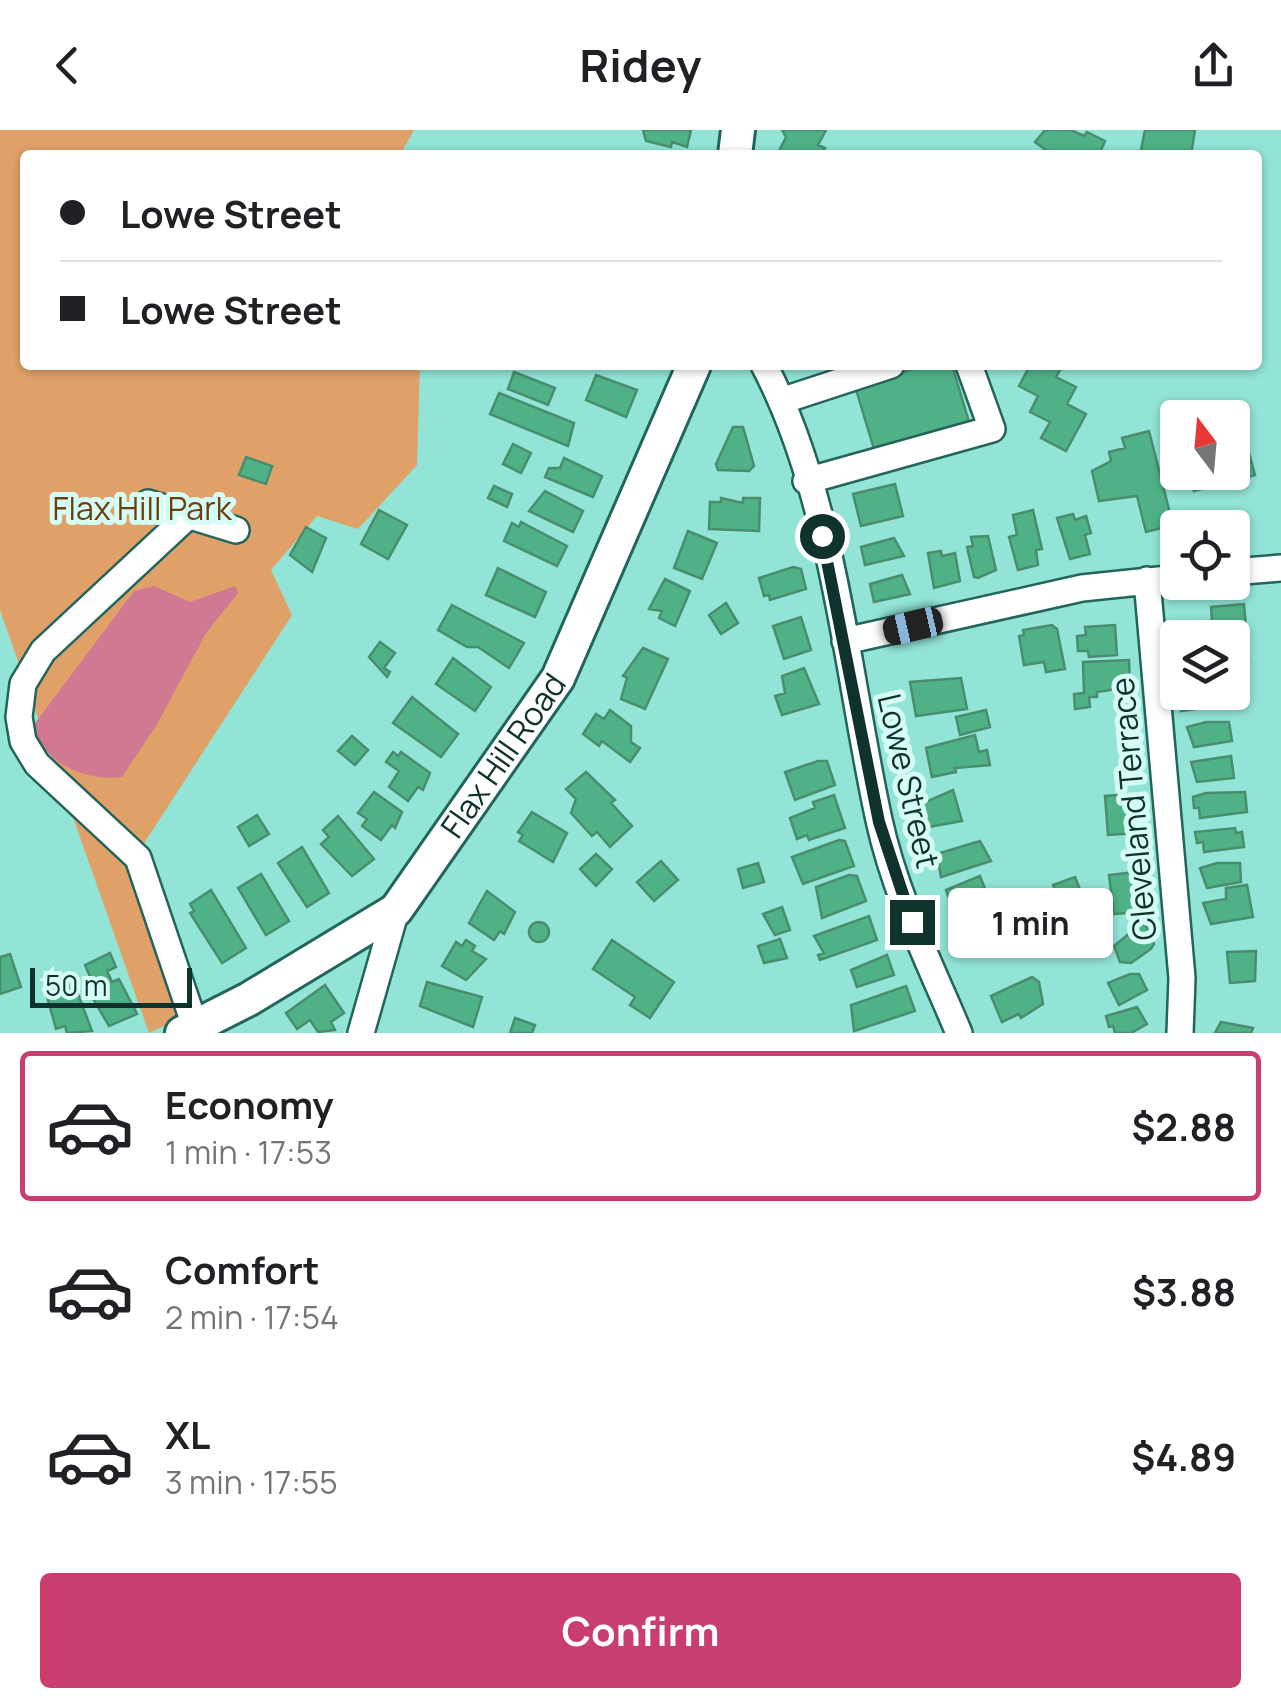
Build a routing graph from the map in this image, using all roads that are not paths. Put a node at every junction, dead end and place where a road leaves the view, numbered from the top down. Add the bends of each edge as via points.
1 (692, 370) edge
2 (767, 370) edge
3 (875, 370) edge
4 (971, 370) edge
5 (782, 400) junction
6 (806, 481) junction
7 (148, 503) dead end
8 (189, 515) junction
9 (236, 530) dead end
10 (1281, 568) edge
11 (1250, 571) edge
12 (1160, 579) edge
13 (1147, 580) junction
14 (845, 641) junction
15 (396, 910) junction
16 (188, 1030) edge
17 (361, 1033) edge
18 (959, 1033) edge
19 (1180, 1033) edge

1 - 15 main road, Flax Hill Road via 558,678
2 - 5 street, Lowe Street
3 - 5 street
4 - 6 street via 992,428
5 - 6 street, Lowe Street
6 - 14 street, Lowe Street
7 - 8 street
8 - 9 street
8 - 16 street via 43,651 24,684 19,717 37,764 138,858
10 - 11 street
12 - 13 street
13 - 14 street via 1082,588
13 - 19 street, Cleveland Terrace via 1182,978
14 - 18 street, Lowe Street via 889,858
15 - 16 main road, Flax Hill Road
15 - 17 street

